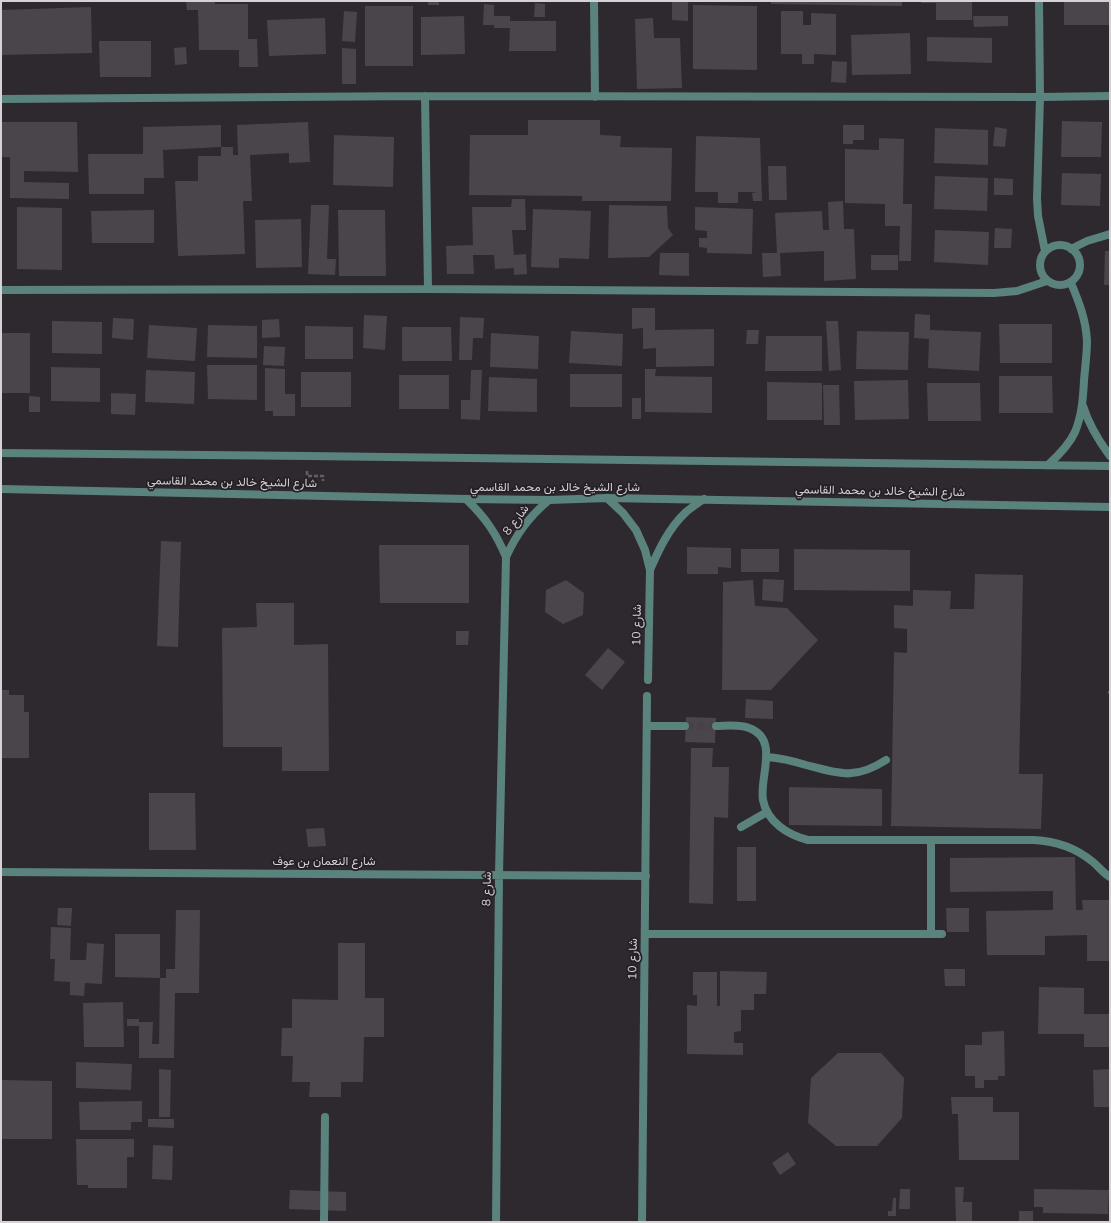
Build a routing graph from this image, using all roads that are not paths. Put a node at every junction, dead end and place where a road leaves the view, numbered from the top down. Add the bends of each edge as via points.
1 (594, 1) edge
2 (1039, 1) edge
3 (425, 96) junction
4 (1110, 96) edge
5 (595, 97) junction
6 (1040, 97) junction
7 (1, 99) edge
8 (1110, 234) edge
9 (1071, 249) junction
10 (1045, 251) junction
11 (1047, 281) junction
12 (1071, 283) junction
13 (428, 289) junction
14 (1, 290) edge
15 (1082, 405) junction
16 (1, 453) edge
17 (1110, 456) edge
18 (1048, 465) junction
19 (1110, 466) edge
20 (1, 489) edge
21 (607, 498) junction
22 (466, 499) junction
23 (704, 499) junction
24 (549, 500) junction
25 (1110, 507) edge
26 (506, 557) junction
27 (650, 570) junction
28 (648, 680) dead end
29 (647, 696) dead end
30 (647, 726) junction
31 (685, 726) tunnel mouth
32 (716, 726) tunnel mouth
33 (767, 756) junction
34 (886, 760) dead end
35 (768, 812) junction
36 (741, 827) dead end
37 (931, 840) junction
38 (1, 872) edge
39 (499, 874) junction
40 (646, 876) junction
41 (1110, 877) edge
42 (646, 934) junction
43 (931, 934) junction
44 (942, 934) dead end
45 (325, 1117) dead end
46 (324, 1222) edge
47 (496, 1222) edge
48 (642, 1222) edge

1 - 5 street
2 - 6 street
3 - 5 street
3 - 7 street
3 - 13 street
4 - 6 street
5 - 6 street
6 - 10 street via 1037,198
8 - 9 street
9 - 10 street via 1058,245
9 - 12 street via 1080,261 1080,269 1078,276
10 - 11 street via 1039,267 1040,273
11 - 12 street via 1061,286
11 - 13 street via 1017,291 994,293
12 - 15 street via 1082,312 1087,343
13 - 14 street
15 - 17 street via 1093,432
15 - 18 street via 1080,419 1074,432
16 - 18 street
18 - 19 street
20 - 22 street, شارع الشيخ خالد بن محمد القاسمي
21 - 23 street, شارع الشيخ خالد بن محمد القاسمي
21 - 24 street, شارع الشيخ خالد بن محمد القاسمي
21 - 27 street, شارع 10 via 636,530
22 - 24 street, شارع الشيخ خالد بن محمد القاسمي
22 - 26 street, شارع 8 via 486,519
23 - 25 street, شارع الشيخ خالد بن محمد القاسمي
23 - 27 street, شارع 10 via 671,529 658,549
24 - 26 street, شارع 8 via 523,526
26 - 39 street, شارع 8
27 - 28 street, شارع 10
29 - 30 street, شارع 10
30 - 31 street
30 - 40 street, شارع 10
32 - 33 street via 739,726 757,732 763,740
33 - 34 street via 845,774 860,773
33 - 35 street via 762,788 763,801
35 - 36 street
35 - 37 street via 784,831 808,840
37 - 41 street via 1047,841 1072,848
37 - 43 street
38 - 39 street, شارع النعمان بن عوف
39 - 40 street, شارع النعمان بن عوف
39 - 47 street, شارع 8
40 - 42 street, شارع 10
42 - 43 street
42 - 48 street, شارع 10
43 - 44 street
45 - 46 street

